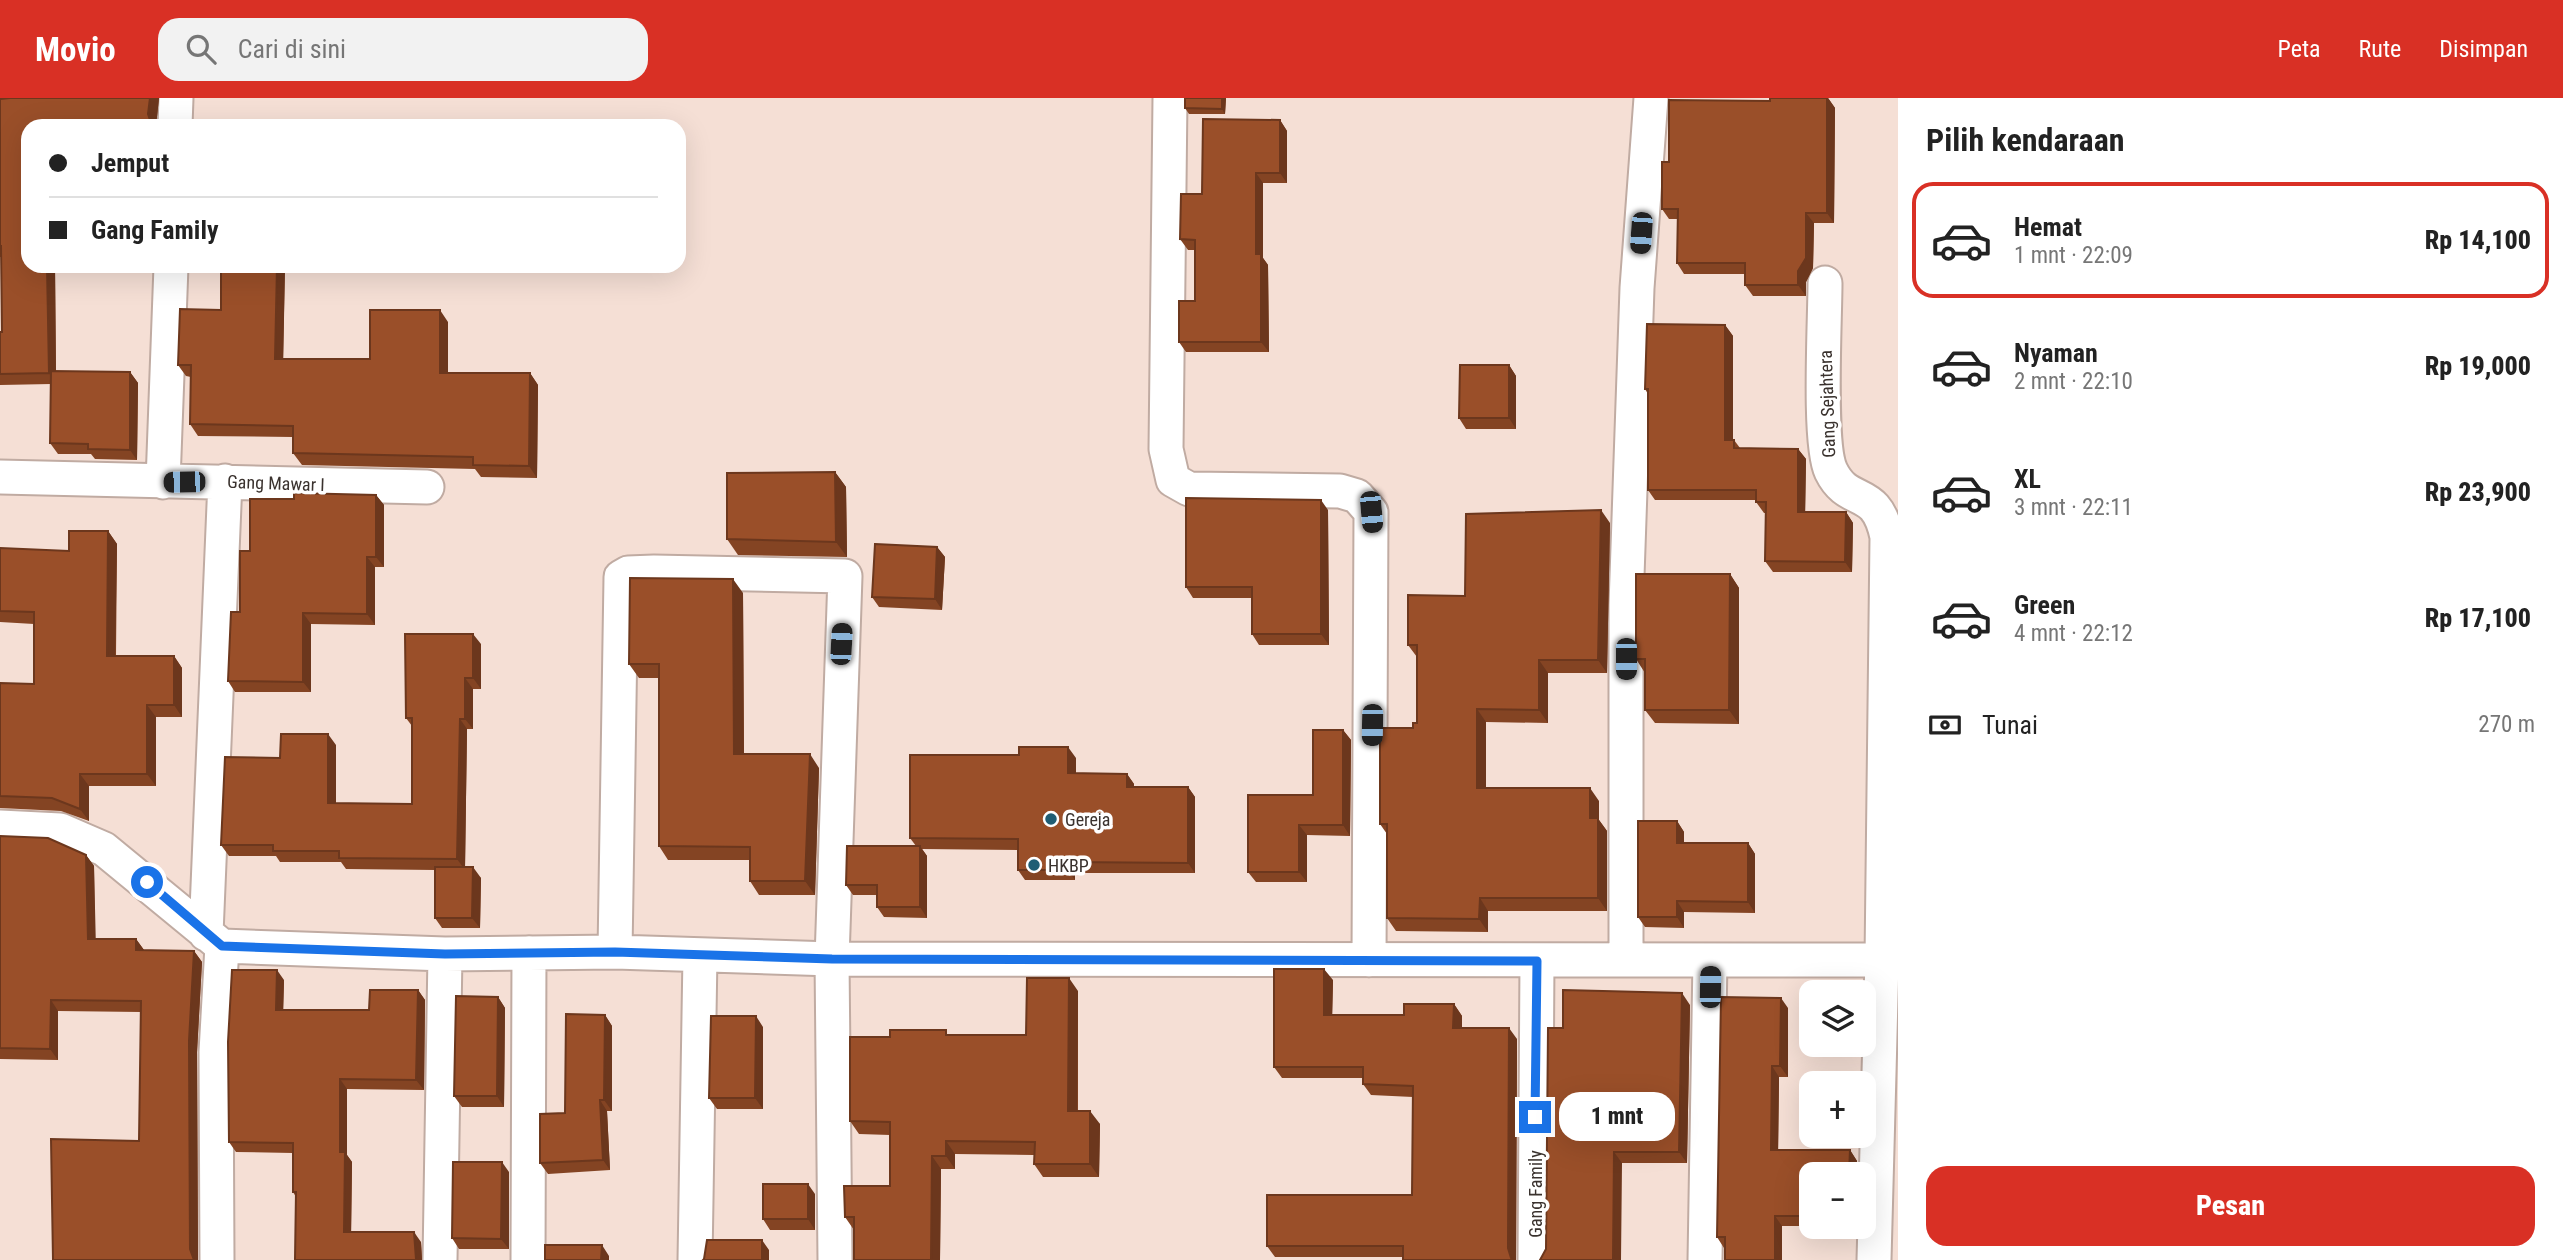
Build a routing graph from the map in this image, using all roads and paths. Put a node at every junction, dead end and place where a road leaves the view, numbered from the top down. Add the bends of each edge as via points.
1 (176, 98) edge
2 (1170, 98) edge
3 (1651, 98) edge
4 (175, 119) edge
5 (172, 273) edge
6 (1825, 283) dead end
7 (0, 477) edge
8 (225, 481) junction
9 (163, 482) junction
10 (427, 487) dead end
11 (0, 827) edge
12 (214, 940) junction
13 (615, 952) junction
14 (529, 953) junction
15 (445, 954) junction
16 (700, 955) junction
17 (832, 959) junction
18 (1369, 960) junction
19 (1626, 960) junction
20 (1710, 960) junction
21 (1890, 960) edge
22 (1537, 961) junction
23 (217, 1260) edge
24 (440, 1260) edge
25 (528, 1260) edge
26 (695, 1260) edge
27 (835, 1260) edge
28 (1535, 1260) edge
29 (1705, 1260) edge
30 (1874, 1260) edge

1 - 4 street
2 - 18 street via 1166,449 1173,480 1189,489 1340,491 1357,496 1371,512
3 - 19 street via 1637,288 1627,591
5 - 9 street
6 - 21 street, Gang Sejahtera via 1825,443 1830,469 1840,486 1871,502 1882,514 1886,537
7 - 9 street, Gang Mawar I
8 - 9 street, Gang Mawar I
8 - 10 street, Gang Mawar I
8 - 12 street
11 - 12 street via 60,830 87,839 147,882
12 - 15 street
12 - 23 street
13 - 14 street
13 - 16 street
13 - 17 street via 621,577 653,572 845,576
14 - 15 street
14 - 25 street
15 - 24 street
16 - 17 street
16 - 26 street
17 - 18 street
17 - 27 street
18 - 22 street
19 - 20 street
19 - 22 street
20 - 21 street
20 - 29 street
21 - 30 street, Gang Sejahtera
22 - 28 street, Gang Family

